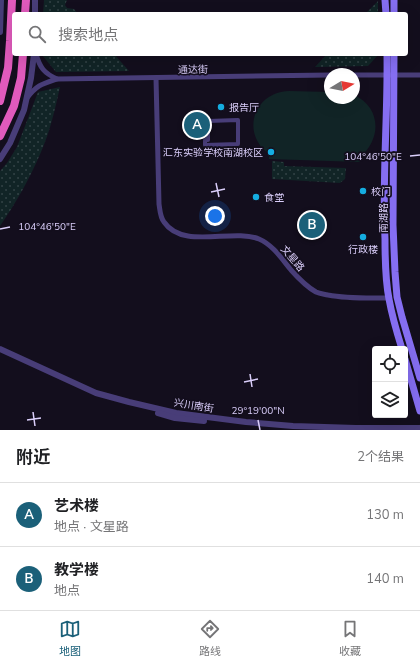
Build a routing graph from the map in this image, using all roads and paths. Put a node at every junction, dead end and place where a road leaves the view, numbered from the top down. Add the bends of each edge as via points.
1 (1, 0) edge
2 (12, 0) edge
3 (26, 0) edge
4 (35, 0) edge
5 (385, 0) edge
6 (394, 0) edge
7 (0, 3) edge
8 (25, 12) edge
9 (35, 12) edge
10 (386, 12) edge
11 (394, 12) edge
12 (0, 32) edge
13 (23, 56) edge
14 (35, 56) edge
15 (36, 56) edge
16 (386, 56) edge
17 (394, 56) edge
18 (387, 75) junction
19 (395, 75) junction
20 (420, 75) edge
21 (324, 76) edge
22 (360, 76) edge
23 (156, 78) junction
24 (57, 79) junction
25 (26, 98) junction
26 (0, 101) edge
27 (0, 136) edge
28 (205, 145) joint
29 (0, 159) edge
30 (389, 298) junction
31 (401, 346) edge
32 (0, 349) edge
33 (0, 353) edge
34 (408, 369) edge
35 (420, 378) edge
36 (420, 411) edge
37 (420, 428) edge
38 (304, 430) edge

1 - 7 street
1 - 12 street
2 - 26 highway via 8,68
3 - 8 highway
4 - 9 street
5 - 10 main road
6 - 11 main road
13 - 27 highway via 21,78 14,106
14 - 25 street
15 - 24 street via 48,75
16 - 18 main road, 南湖路
17 - 19 main road, 南湖路
18 - 19 street
18 - 22 street
18 - 30 main road, 南湖路 via 384,225
19 - 20 street
19 - 35 main road, 南湖路 via 395,272 397,296
21 - 23 street, 通达街
23 - 24 street, 通达街
23 - 30 street, 文星路 via 159,204 163,221 172,230 191,236 246,236 259,239 272,247 293,273 318,293
24 - 25 street via 40,85
25 - 29 street via 24,110 10,143
28 - 28 street via 238,144 238,120 208,121 208,140 205,140
30 - 31 main road, 南湖路
32 - 37 street, 兴川南街 via 96,393 176,413 293,426
33 - 38 street, 兴川南街 via 95,396 175,418
34 - 36 main road

